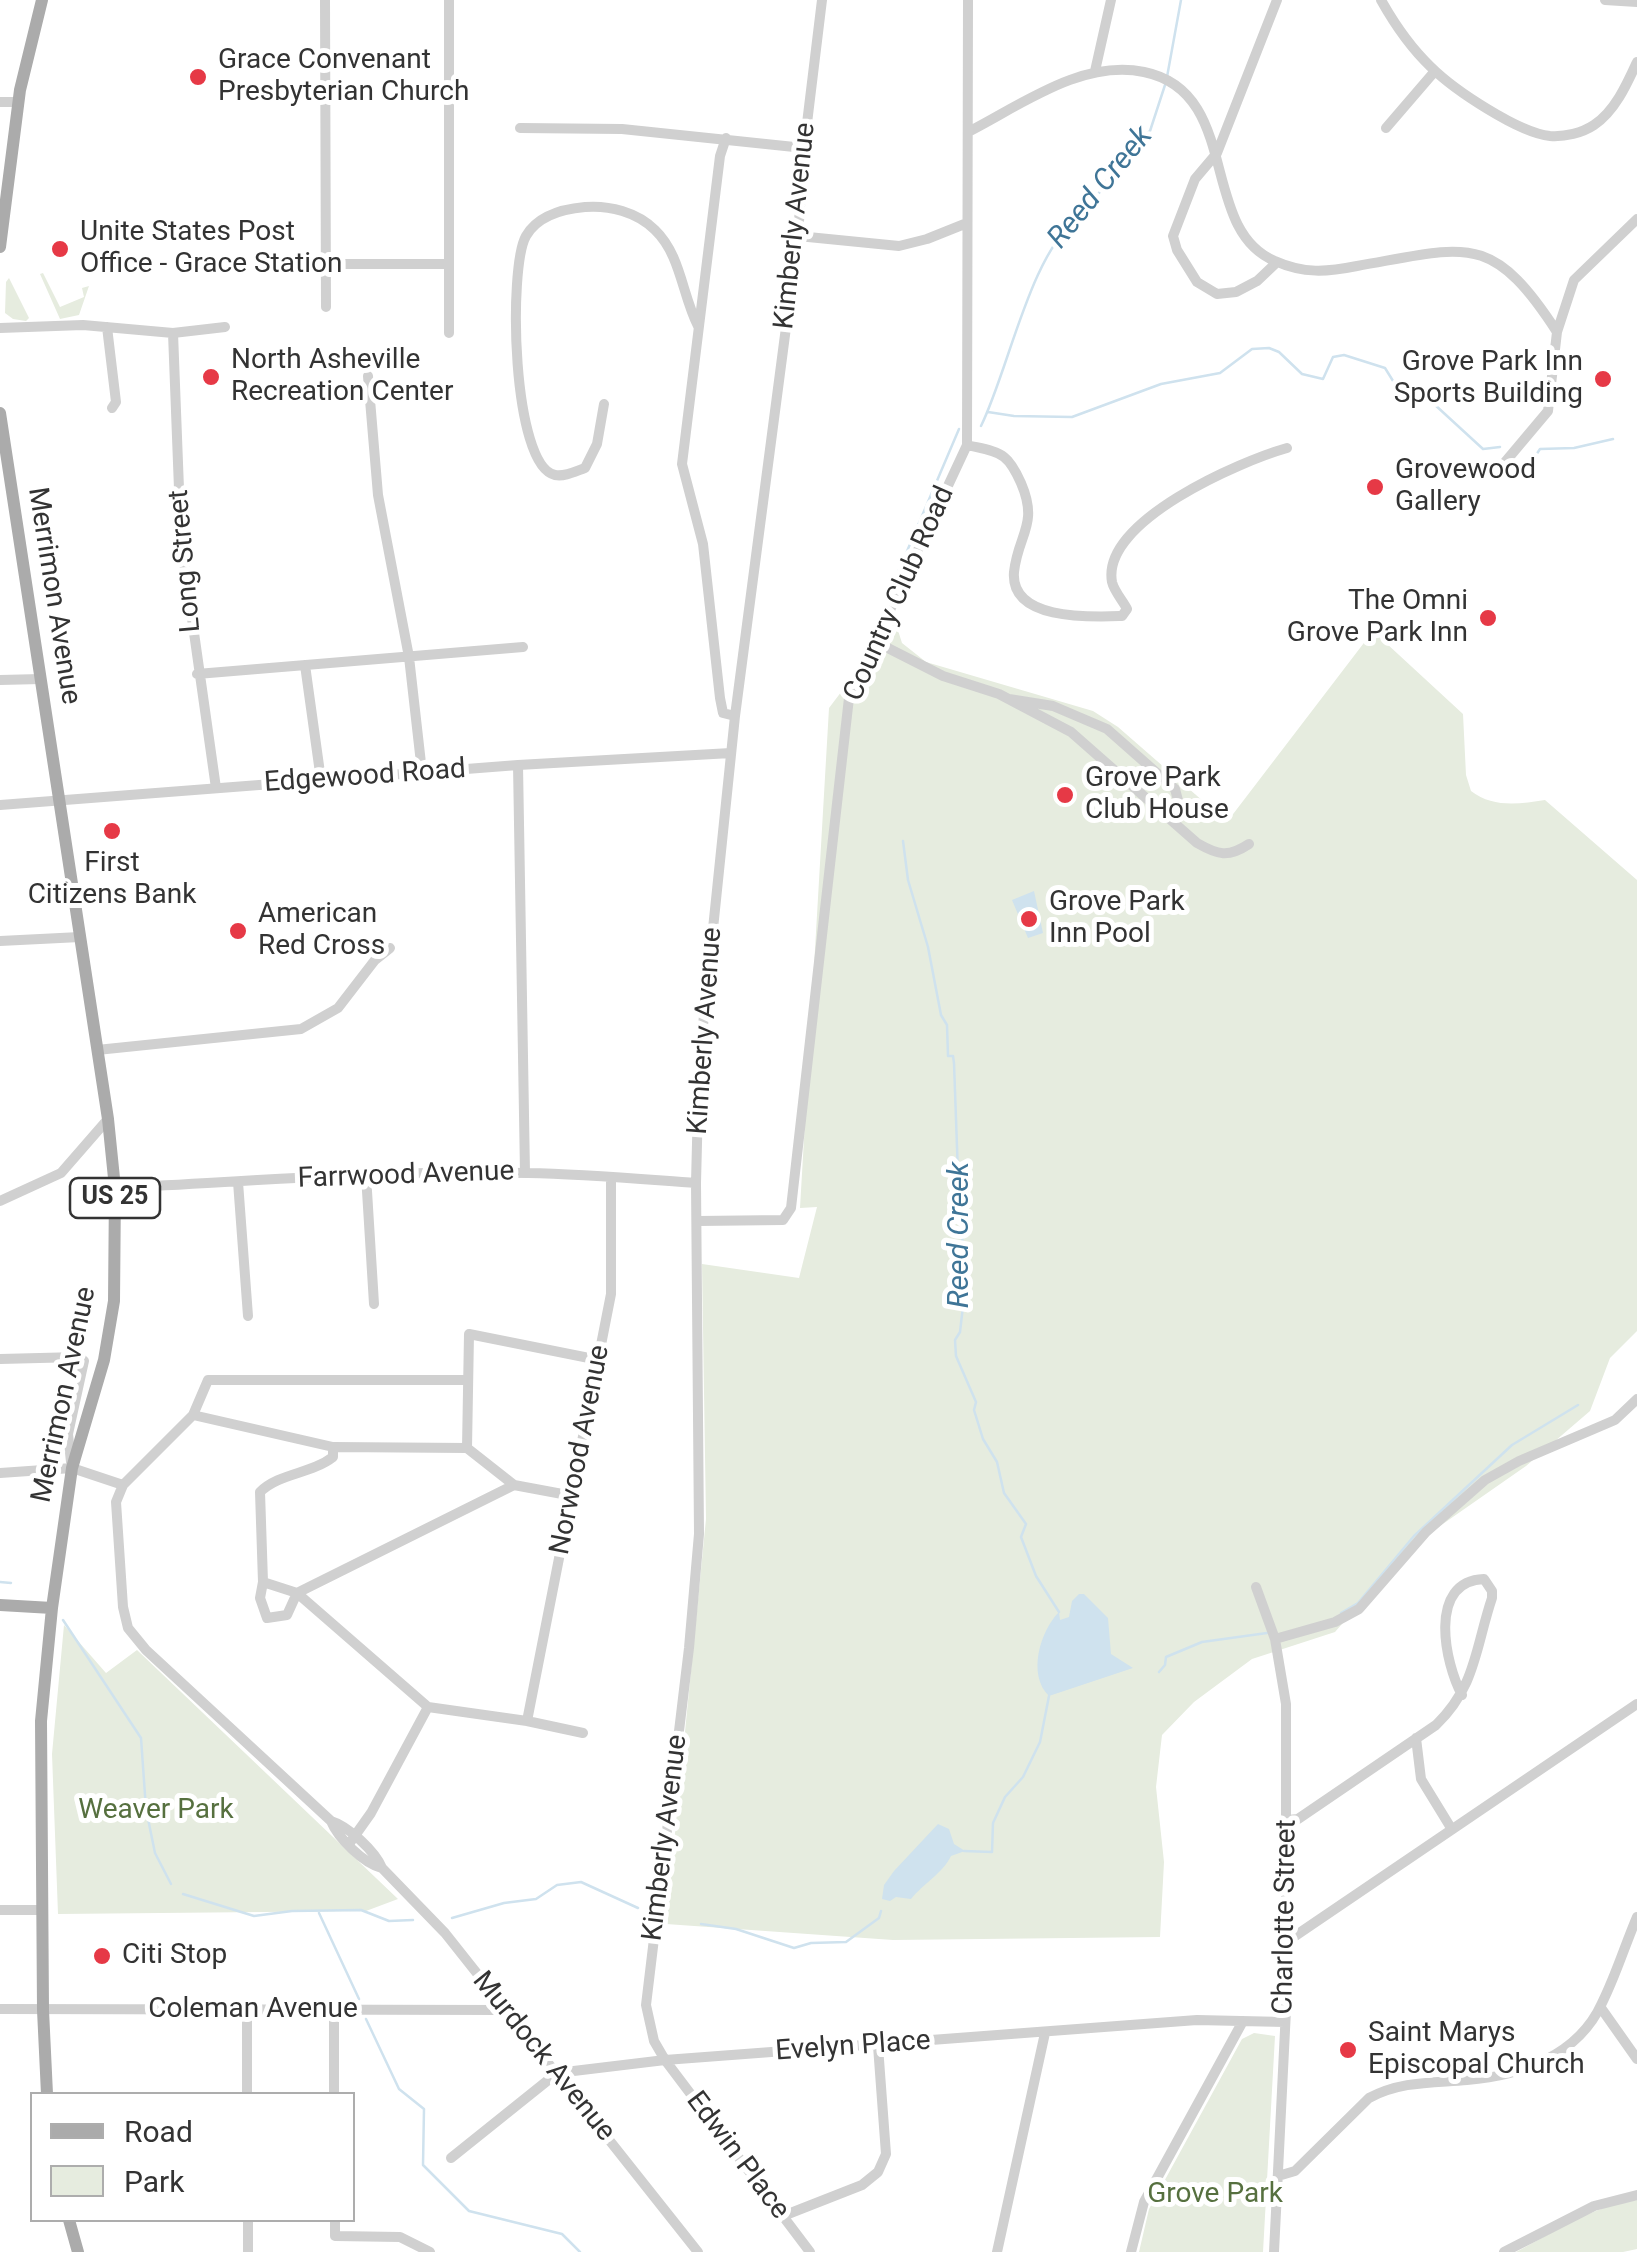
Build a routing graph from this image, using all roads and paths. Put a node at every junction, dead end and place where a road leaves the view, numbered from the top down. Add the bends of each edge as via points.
1 (42, 0) edge
2 (325, 0) edge
3 (450, 0) edge
4 (822, 0) edge
5 (968, 0) edge
6 (1111, 0) edge
7 (1277, 0) edge
8 (1381, 0) edge
9 (1605, 0) edge
10 (1637, 2) edge
11 (1637, 62) edge
12 (1095, 71) junction
13 (1435, 71) junction
14 (0, 102) edge
15 (18, 102) junction
16 (520, 128) dead end
17 (1386, 128) dead end
18 (968, 132) junction
19 (726, 138) junction
20 (804, 148) junction
21 (1217, 153) junction
22 (1637, 219) edge
23 (967, 223) junction
24 (798, 236) junction
25 (0, 247) edge
26 (1277, 262) junction
27 (326, 264) junction
28 (448, 264) junction
29 (326, 307) dead end
30 (698, 326) junction
31 (107, 327) junction
32 (225, 327) dead end
33 (0, 328) edge
34 (449, 332) dead end
35 (1557, 332) junction
36 (174, 333) junction
37 (368, 376) dead end
38 (604, 404) dead end
39 (112, 408) dead end
40 (0, 413) edge
41 (968, 445) junction
42 (1287, 448) dead end
43 (1494, 474) dead end
44 (874, 641) junction
45 (523, 647) dead end
46 (409, 657) junction
47 (306, 664) junction
48 (197, 674) junction
49 (0, 680) edge
50 (42, 680) junction
51 (1008, 699) junction
52 (735, 716) junction
53 (731, 753) junction
54 (518, 764) junction
55 (422, 772) junction
56 (321, 780) junction
57 (216, 788) junction
58 (60, 800) junction
59 (0, 804) edge
60 (1175, 822) junction
61 (1249, 844) dead end
62 (80, 937) junction
63 (0, 941) edge
64 (390, 948) dead end
65 (97, 1050) junction
66 (108, 1119) junction
67 (525, 1172) junction
68 (366, 1175) junction
69 (611, 1177) junction
70 (238, 1182) junction
71 (696, 1183) junction
72 (115, 1188) junction
73 (0, 1201) edge
74 (698, 1221) junction
75 (374, 1304) dead end
76 (248, 1316) dead end
77 (0, 1359) edge
78 (599, 1360) junction
79 (467, 1380) junction
80 (1637, 1399) edge
81 (193, 1415) junction
82 (333, 1447) junction
83 (467, 1448) junction
84 (72, 1468) junction
85 (0, 1472) edge
86 (123, 1485) junction
87 (514, 1485) junction
88 (573, 1496) junction
89 (262, 1582) junction
90 (1256, 1587) dead end
91 (297, 1594) junction
92 (0, 1605) edge
93 (52, 1608) junction
94 (1275, 1640) junction
95 (1462, 1695) junction
96 (1637, 1704) edge
97 (428, 1707) junction
98 (527, 1722) junction
99 (583, 1733) dead end
100 (1416, 1738) junction
101 (1288, 1820) junction
102 (1452, 1828) junction
103 (352, 1841) junction
104 (0, 1910) edge
105 (44, 1910) junction
106 (1637, 1917) edge
107 (1634, 1933) edge
108 (1287, 1938) junction
109 (1601, 2008) junction
110 (0, 2009) edge
111 (43, 2010) junction
112 (334, 2010) junction
113 (506, 2010) junction
114 (247, 2012) junction
115 (1243, 2021) junction
116 (1285, 2022) junction
117 (1045, 2033) junction
118 (878, 2046) junction
119 (1637, 2059) edge
120 (665, 2060) junction
121 (557, 2073) junction
122 (47, 2092) edge
123 (247, 2092) edge
124 (334, 2092) edge
125 (451, 2158) dead end
126 (1278, 2176) junction
127 (1637, 2194) edge
128 (783, 2216) junction
129 (69, 2222) edge
130 (248, 2222) edge
131 (335, 2222) edge
132 (400, 2237) junction
133 (78, 2252) edge
134 (248, 2252) edge
135 (400, 2252) edge
136 (430, 2252) edge
137 (698, 2252) edge
138 (810, 2252) edge
139 (997, 2252) edge
140 (1131, 2252) edge
141 (1274, 2252) edge
142 (1504, 2252) edge

1 - 15 main road
2 - 27 street
3 - 28 street
4 - 20 street, Kimberly Avenue
5 - 18 street, Country Club Road
6 - 12 street
7 - 21 street
8 - 13 street
9 - 10 street
11 - 13 street via 1596,124 1564,136 1516,124
12 - 18 street
12 - 21 street via 1128,70 1172,82 1204,121
13 - 17 street
14 - 15 street
15 - 25 main road
16 - 19 street
18 - 23 street, Country Club Road
19 - 20 street
19 - 30 street
20 - 24 street, Kimberly Avenue
21 - 26 street via 1244,239
21 - 26 street via 1195,180 1173,236 1177,250 1198,282 1217,294 1257,281
22 - 35 street via 1574,280
23 - 24 street via 899,246
23 - 41 street, Country Club Road
24 - 52 street, Kimberly Avenue
26 - 35 street via 1324,272 1440,252 1480,255 1524,284
27 - 28 street
27 - 29 street
28 - 34 street
30 - 38 street via 673,254 654,229 606,206 557,211 542,220 518,254 519,369 527,430 545,469 554,475 585,468
30 - 52 street via 682,464 704,544 720,698 723,712
31 - 33 street
31 - 36 street
31 - 39 street
32 - 36 street
35 - 43 street via 1548,411
36 - 48 street, Long Street via 181,540
37 - 46 street via 378,495
40 - 50 main road, Merrimon Avenue / US 25
41 - 42 street via 1003,455 1030,503 1014,574 1030,606 1108,616 1127,609 1112,583 1114,566 1144,518 1216,476
41 - 44 street, Country Club Road
44 - 51 street
44 - 74 street, Country Club Road via 850,698 791,1208 783,1220
45 - 46 street
46 - 47 street
46 - 55 street
47 - 48 street
47 - 56 street
48 - 57 street, Long Street
49 - 50 street
50 - 58 main road, Merrimon Avenue / US 25
51 - 60 street via 1071,732
51 - 60 street via 1053,706 1108,729 1175,789
52 - 53 street, Kimberly Avenue
53 - 54 street, Edgewood Road
53 - 71 street, Kimberly Avenue via 699,1064
54 - 55 street, Edgewood Road
54 - 67 street
55 - 56 street, Edgewood Road
56 - 57 street, Edgewood Road
57 - 58 street, Edgewood Road
58 - 59 street, Edgewood Road
58 - 62 main road, Merrimon Avenue / US 25
60 - 61 street via 1216,853
62 - 63 street
62 - 65 main road, Merrimon Avenue / US 25
64 - 65 street via 338,1008 301,1029
65 - 66 main road, Merrimon Avenue / US 25
66 - 72 main road, Merrimon Avenue / US 25
66 - 73 street via 61,1173
67 - 68 street, Farrwood Avenue
67 - 69 street, Farrwood Avenue
68 - 70 street, Farrwood Avenue
68 - 75 street
69 - 71 street, Farrwood Avenue
69 - 78 street, Norwood Avenue via 611,1294
70 - 72 street, Farrwood Avenue
70 - 76 street
71 - 74 street, Kimberly Avenue
72 - 84 main road, Merrimon Avenue / US 25 via 112,1316
74 - 120 street, Kimberly Avenue via 698,1534 646,2005
77 - 84 street via 84,1360 68,1434
78 - 79 street via 468,1334
78 - 88 street, Norwood Avenue
79 - 81 street via 208,1380
79 - 83 street
80 - 94 street via 1615,1420 1486,1480 1426,1532 1360,1610
81 - 82 street
81 - 86 street
82 - 83 street
82 - 89 street via 319,1468 271,1482 260,1492
83 - 87 street
84 - 85 street
84 - 86 street
84 - 93 main road, Merrimon Avenue / US 25
86 - 103 street, Murdock Avenue via 115,1514 128,1628
87 - 88 street
87 - 91 street
88 - 98 street, Norwood Avenue
89 - 91 street
89 - 91 street via 267,1618 287,1615
90 - 94 street, Charlotte Street
91 - 97 street
92 - 93 main road
93 - 105 main road, Merrimon Avenue / US 25 via 41,1720
94 - 101 street, Charlotte Street via 1284,1683
95 - 95 street via 1448,1665 1446,1616 1451,1597 1484,1580 1492,1591
95 - 100 street
96 - 102 street
97 - 98 street
97 - 103 street
98 - 99 street
100 - 101 street
100 - 102 street via 1422,1779
101 - 108 street, Charlotte Street
102 - 108 street
103 - 113 street, Murdock Avenue via 445,1934
104 - 105 street
105 - 111 main road, Merrimon Avenue / US 25
106 - 107 street
107 - 109 street
108 - 116 street, Charlotte Street
109 - 119 street
109 - 126 street via 1548,2060 1504,2077 1412,2082 1382,2091 1295,2171
110 - 111 street, Coleman Avenue
111 - 114 street, Coleman Avenue
111 - 122 main road, Merrimon Avenue / US 25
112 - 113 street, Coleman Avenue
112 - 114 street, Coleman Avenue
112 - 124 street
113 - 121 street, Murdock Avenue
114 - 123 street
115 - 116 street, Evelyn Place
115 - 117 street, Evelyn Place
115 - 140 street via 1144,2202
116 - 126 street, Charlotte Street
117 - 118 street, Evelyn Place
117 - 139 street
118 - 120 street, Evelyn Place
118 - 128 street via 886,2154 878,2172 862,2185
120 - 121 street, Evelyn Place
120 - 128 street, Edwin Place
121 - 125 street
121 - 137 street, Murdock Avenue
126 - 141 street, Charlotte Street
127 - 142 street via 1594,2206
128 - 138 street, Edwin Place
129 - 133 main road
130 - 134 street
131 - 132 street via 336,2236
132 - 135 street
132 - 136 street

